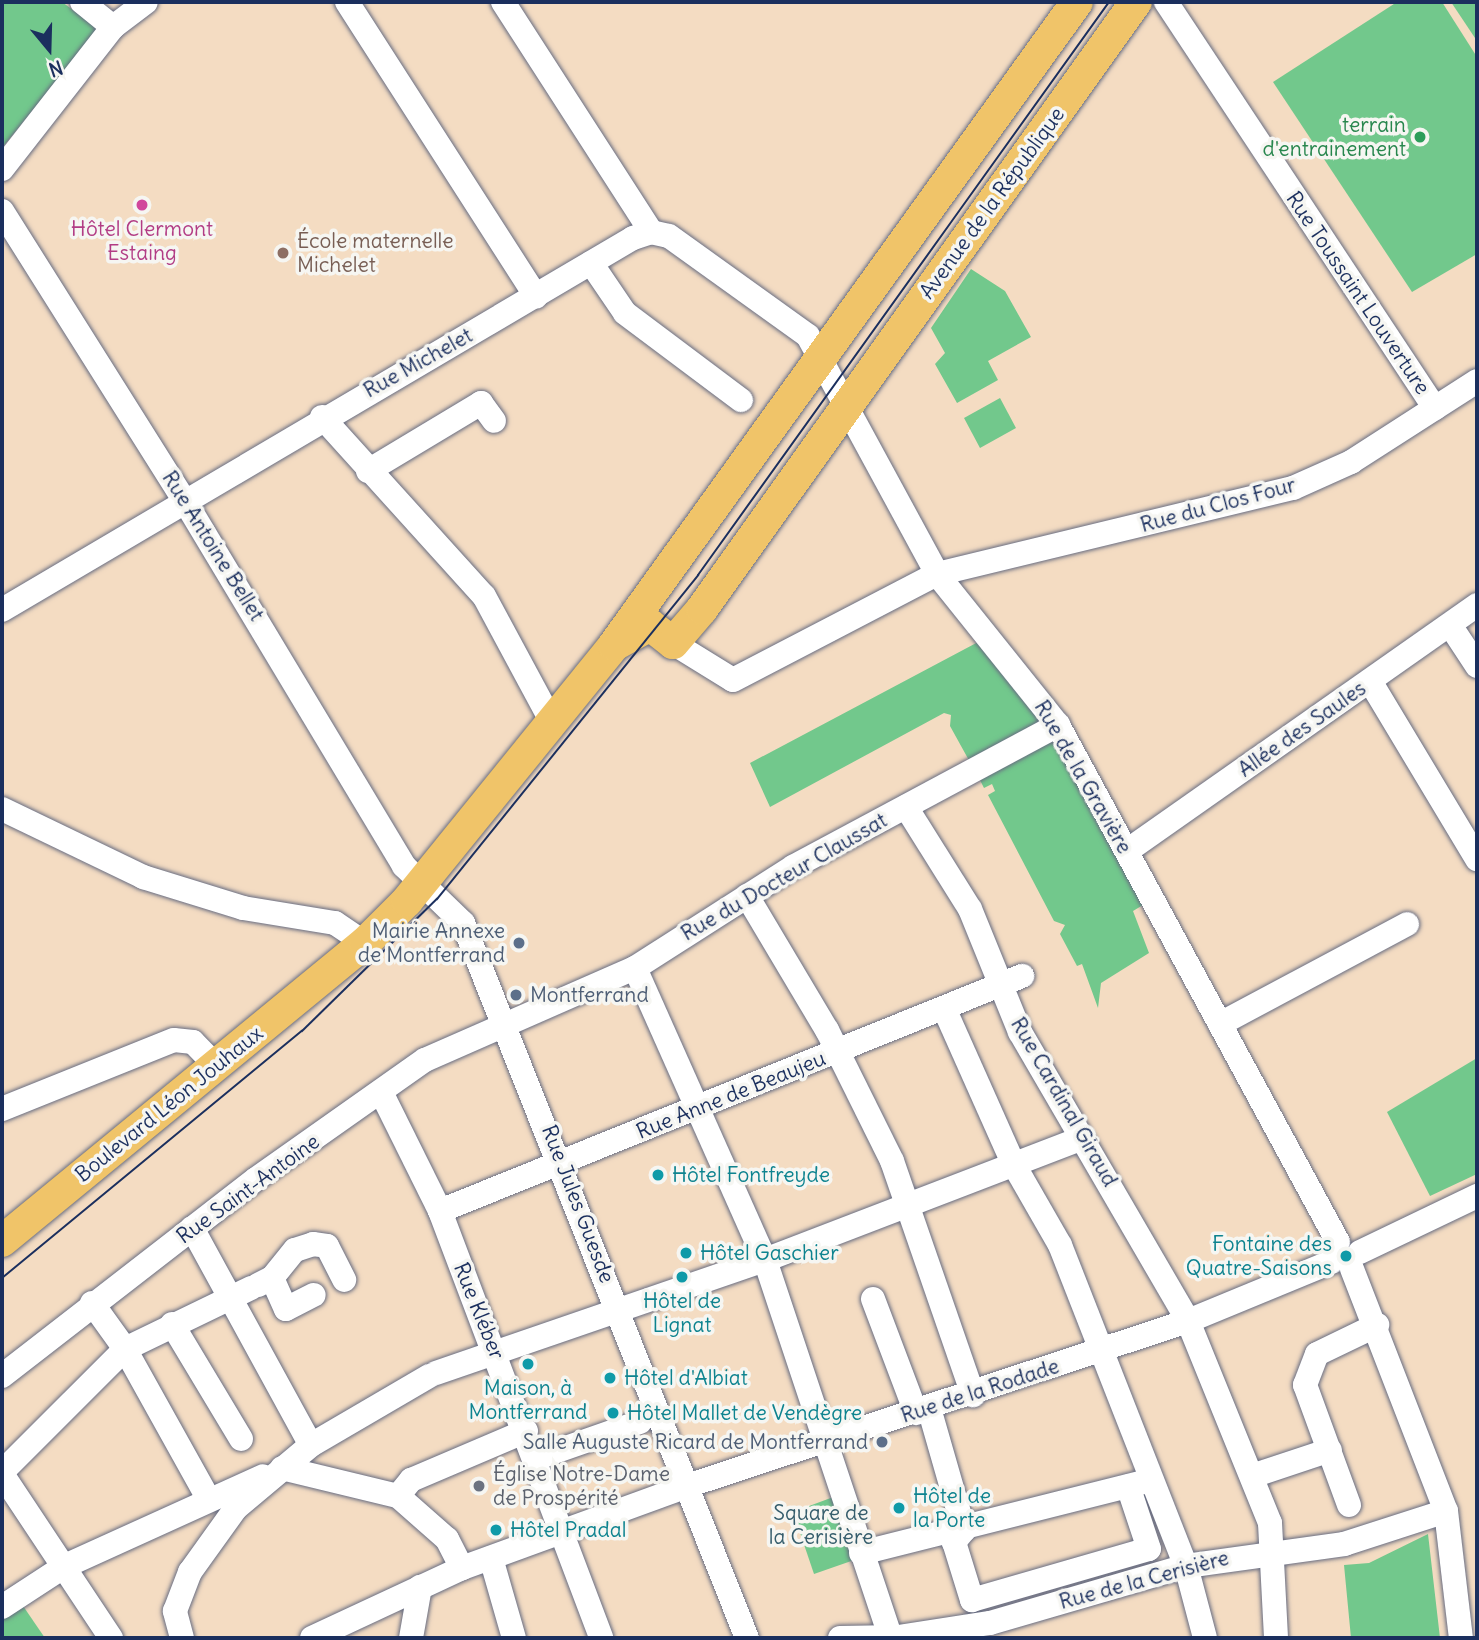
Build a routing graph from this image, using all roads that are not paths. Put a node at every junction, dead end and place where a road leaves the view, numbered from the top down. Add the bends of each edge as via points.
1 (82, 2) edge
2 (146, 2) edge
3 (347, 2) edge
4 (503, 2) edge
5 (1077, 2) edge
6 (1136, 2) edge
7 (1166, 2) edge
8 (113, 27) junction
9 (2, 169) edge
10 (2, 211) edge
11 (650, 232) junction
12 (591, 263) junction
13 (536, 296) junction
14 (822, 359) junction
15 (1477, 381) edge
16 (741, 400) dead end
17 (846, 404) junction
18 (1434, 408) junction
19 (322, 417) junction
20 (494, 421) dead end
21 (368, 471) junction
22 (183, 498) junction
23 (937, 574) junction
24 (658, 581) junction
25 (1477, 605) edge
26 (2, 610) edge
27 (1450, 625) junction
28 (665, 636) junction
29 (614, 645) junction
30 (1477, 666) edge
31 (1370, 681) junction
32 (553, 724) junction
33 (1058, 725) junction
34 (906, 807) junction
35 (2, 809) edge
36 (1127, 851) junction
37 (1477, 859) edge
38 (419, 882) junction
39 (747, 896) junction
40 (463, 923) joint
41 (1408, 924) dead end
42 (352, 948) junction
43 (635, 968) junction
44 (1011, 980) junction
45 (944, 1008) junction
46 (507, 1022) junction
47 (1220, 1024) junction
48 (836, 1053) junction
49 (217, 1067) junction
50 (382, 1094) junction
51 (2, 1109) edge
52 (701, 1109) junction
53 (1081, 1139) junction
54 (561, 1162) junction
55 (1014, 1165) junction
56 (1477, 1196) edge
57 (912, 1205) junction
58 (440, 1211) junction
59 (192, 1228) junction
60 (2, 1241) edge
61 (1345, 1256) junction
62 (765, 1260) junction
63 (344, 1280) dead end
64 (253, 1288) junction
65 (314, 1295) dead end
66 (873, 1299) dead end
67 (92, 1303) junction
68 (619, 1309) junction
69 (1188, 1321) junction
70 (172, 1324) junction
71 (1377, 1325) junction
72 (125, 1349) junction
73 (495, 1349) junction
74 (1101, 1351) junction
75 (2, 1376) edge
76 (972, 1395) junction
77 (922, 1411) junction
78 (640, 1422) dead end
79 (526, 1431) junction
80 (241, 1439) dead end
81 (823, 1442) junction
82 (310, 1445) junction
83 (1330, 1450) junction
84 (537, 1458) junction
85 (282, 1468) junction
86 (2, 1473) edge
87 (1252, 1476) junction
88 (1154, 1479) junction
89 (1128, 1486) junction
90 (685, 1487) junction
91 (398, 1496) junction
92 (208, 1498) junction
93 (1349, 1505) dead end
94 (1446, 1511) junction
95 (964, 1530) junction
96 (565, 1532) junction
97 (1276, 1552) junction
98 (862, 1553) junction
99 (491, 1558) junction
100 (65, 1566) junction
101 (1186, 1566) junction
102 (462, 1569) junction
103 (420, 1587) junction
104 (2, 1607) edge
105 (174, 1634) edge
106 (890, 1636) edge
107 (111, 1638) edge
108 (312, 1638) edge
109 (411, 1638) edge
110 (514, 1638) edge
111 (601, 1638) edge
112 (747, 1638) edge
113 (840, 1638) edge
114 (1205, 1638) edge
115 (1276, 1638) edge
116 (1461, 1638) edge

1 - 8 street
2 - 8 street
3 - 13 street
4 - 11 street
5 - 14 main road
6 - 17 main road, Avenue de la République
7 - 18 street, Rue Toussaint Louverture
8 - 9 street
10 - 22 street, Rue Antoine Bellet
11 - 12 street, Rue Michelet
11 - 14 street via 669,236 736,281 808,336
12 - 13 street, Rue Michelet
12 - 16 street via 625,313
13 - 19 street, Rue Michelet
14 - 17 street
14 - 24 main road
15 - 18 street, Rue du Clos Four
17 - 23 street, Rue de la Gravière
17 - 28 main road, Avenue de la République
18 - 23 street, Rue du Clos Four via 1351,462 1293,488
19 - 21 street
19 - 22 street, Rue Michelet
20 - 21 street via 481,403
21 - 32 street via 484,596
22 - 26 street, Rue Michelet
22 - 38 street, Rue Antoine Bellet
23 - 28 street, Rue du Clos Four via 733,680
23 - 33 street, Rue de la Gravière
24 - 28 street
24 - 29 main road
25 - 27 street, Allée des Saules
27 - 30 street
27 - 31 street, Allée des Saules
28 - 29 main road via 637,629
29 - 32 main road
31 - 36 street, Allée des Saules
31 - 37 street
32 - 38 main road, Boulevard Léon Jouhaux
33 - 34 street, Rue du Docteur Claussat
33 - 36 street, Rue de la Gravière
34 - 39 street, Rue du Docteur Claussat
34 - 44 street, Rue Cardinal Giraud
35 - 42 street via 144,877
36 - 47 street, Rue de la Gravière
38 - 40 street, Rue Antoine Bellet
38 - 42 main road, Boulevard Léon Jouhaux
39 - 43 street, Rue du Docteur Claussat
39 - 48 street
40 - 46 street, Rue Jules Guesde
41 - 47 street
42 - 49 main road, Boulevard Léon Jouhaux
43 - 46 street, Rue du Docteur Claussat
43 - 52 street
44 - 45 street, Rue Anne de Beaujeu
44 - 53 street, Rue Cardinal Giraud via 1020,1032
45 - 48 street, Rue Anne de Beaujeu
45 - 55 street
46 - 50 street, Rue Saint-Antoine via 425,1060
46 - 54 street, Rue Jules Guesde
47 - 61 street, Rue de la Gravière
48 - 52 street, Rue Anne de Beaujeu
48 - 57 street
49 - 51 street via 185,1038
49 - 60 main road, Boulevard Léon Jouhaux
50 - 58 street, Rue Kléber
50 - 59 street, Rue Saint-Antoine
52 - 54 street, Rue Anne de Beaujeu
52 - 62 street
53 - 55 street
53 - 69 street, Rue Cardinal Giraud
54 - 58 street, Rue Anne de Beaujeu
54 - 68 street, Rue Jules Guesde
55 - 57 street
55 - 74 street via 1060,1245
56 - 61 street, Rue de la Rodade
57 - 62 street
57 - 76 street
58 - 73 street, Rue Kléber
59 - 64 street
59 - 67 street, Rue Saint-Antoine
61 - 69 street, Rue de la Rodade
61 - 71 street, Rue de la Gravière
62 - 68 street
62 - 81 street
63 - 64 street via 327,1247 313,1244 295,1250
64 - 65 street via 286,1309
64 - 70 street
64 - 82 street
66 - 77 street
67 - 72 street
67 - 75 street, Rue Saint-Antoine
68 - 73 street
68 - 90 street, Rue Jules Guesde
69 - 74 street, Rue de la Rodade
69 - 87 street, Rue Cardinal Giraud
70 - 72 street
70 - 80 street
71 - 83 street via 1317,1354 1306,1385
71 - 94 street, Rue de la Gravière
72 - 86 street
72 - 92 street
73 - 79 street, Rue Kléber
73 - 82 street via 432,1375
74 - 76 street, Rue de la Rodade
74 - 88 street
76 - 77 street, Rue de la Rodade
77 - 81 street, Rue de la Rodade
77 - 95 street
78 - 84 street
79 - 84 street, Rue Kléber
79 - 91 street via 411,1480
81 - 90 street, Rue de la Rodade
81 - 98 street
82 - 85 street
83 - 87 street
83 - 93 street
84 - 96 street, Rue Kléber
85 - 91 street
85 - 92 street
85 - 105 street via 214,1532 175,1611
86 - 100 street
87 - 97 street, Rue Cardinal Giraud
88 - 89 street
88 - 101 street
89 - 95 street
89 - 95 street via 1149,1549 972,1600 954,1542
90 - 96 street, Rue de la Rodade
90 - 112 street, Rue Jules Guesde
91 - 102 street via 447,1539
92 - 100 street
94 - 97 street, Rue de la Cerisière via 1344,1544
94 - 116 street, Rue de la Gravière
95 - 98 street via 921,1535
96 - 99 street, Rue de la Rodade
96 - 111 street, Rue Kléber
97 - 101 street, Rue de la Cerisière
97 - 115 street, Rue Cardinal Giraud
98 - 106 street
99 - 102 street, Rue de la Rodade
99 - 110 street
100 - 104 street
100 - 107 street
101 - 106 street, Rue de la Cerisière via 990,1623
101 - 114 street
102 - 103 street, Rue de la Rodade
103 - 108 street, Rue de la Rodade
103 - 109 street
106 - 113 street, Rue de la Cerisière

